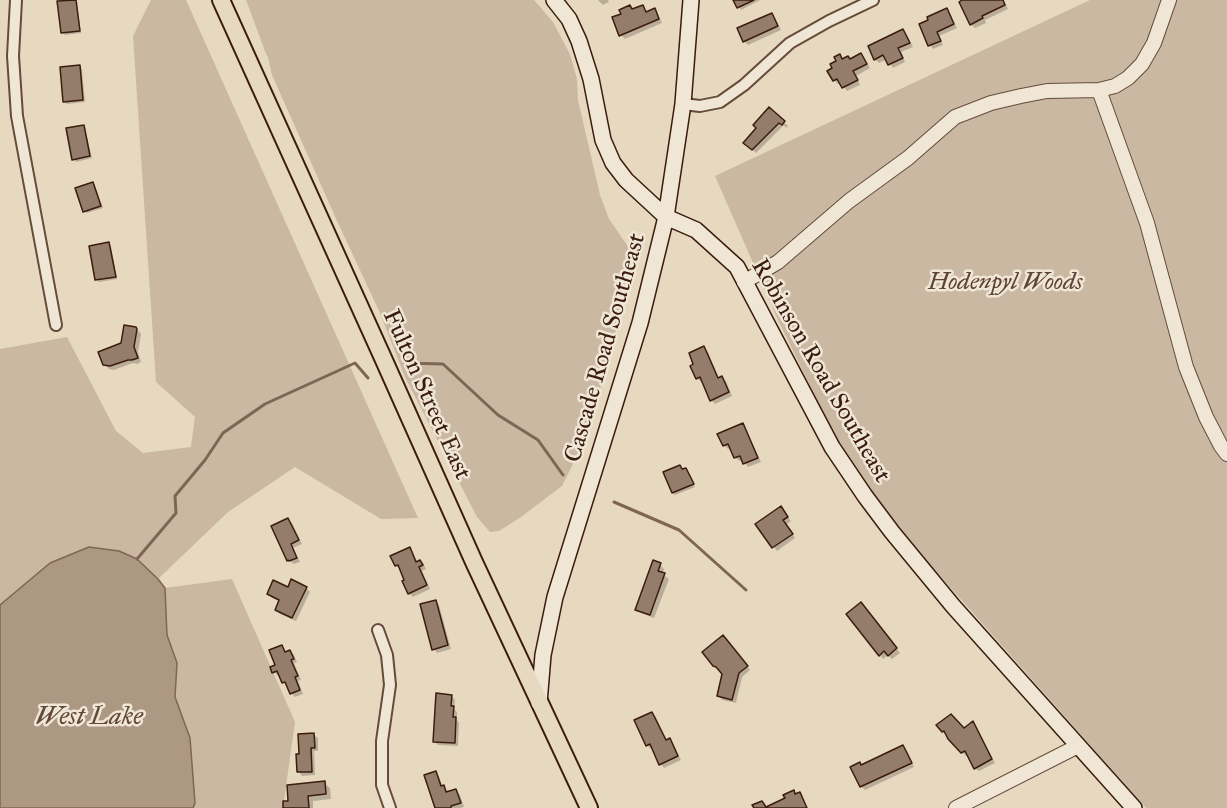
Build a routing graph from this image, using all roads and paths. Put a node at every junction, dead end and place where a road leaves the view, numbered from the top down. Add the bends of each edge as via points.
1 (16, 0) edge
2 (221, 0) edge
3 (554, 0) edge
4 (691, 0) edge
5 (873, 0) edge
6 (1169, 0) edge
7 (1099, 90) junction
8 (683, 104) junction
9 (666, 217) junction
10 (744, 282) junction
11 (56, 325) dead end
12 (1227, 454) edge
13 (378, 630) dead end
14 (539, 703) junction
15 (1078, 746) junction
16 (390, 808) edge
17 (589, 808) edge
18 (956, 808) edge
19 (1134, 808) edge

1 - 11 street via 16,116
2 - 14 main road, Fulton Street East
3 - 9 main road, Robinson Road Southeast via 579,41 603,140 614,163 626,180
4 - 8 main road, Cascade Road Southeast
5 - 8 street via 790,43 720,102
6 - 7 street via 1142,64 1115,86
7 - 10 street via 1047,91 991,103 956,117 778,262
7 - 12 street via 1147,223 1186,367 1206,417
8 - 9 main road, Cascade Road Southeast
9 - 10 main road, Robinson Road Southeast via 696,230 737,267
9 - 14 main road, Cascade Road Southeast via 640,323 555,597 543,655
10 - 15 main road, Robinson Road Southeast via 832,447 865,496 953,606
13 - 16 street via 387,656 390,685 382,741 382,785
14 - 17 main road, Fulton Street East
15 - 18 street
15 - 19 main road, Robinson Road Southeast

